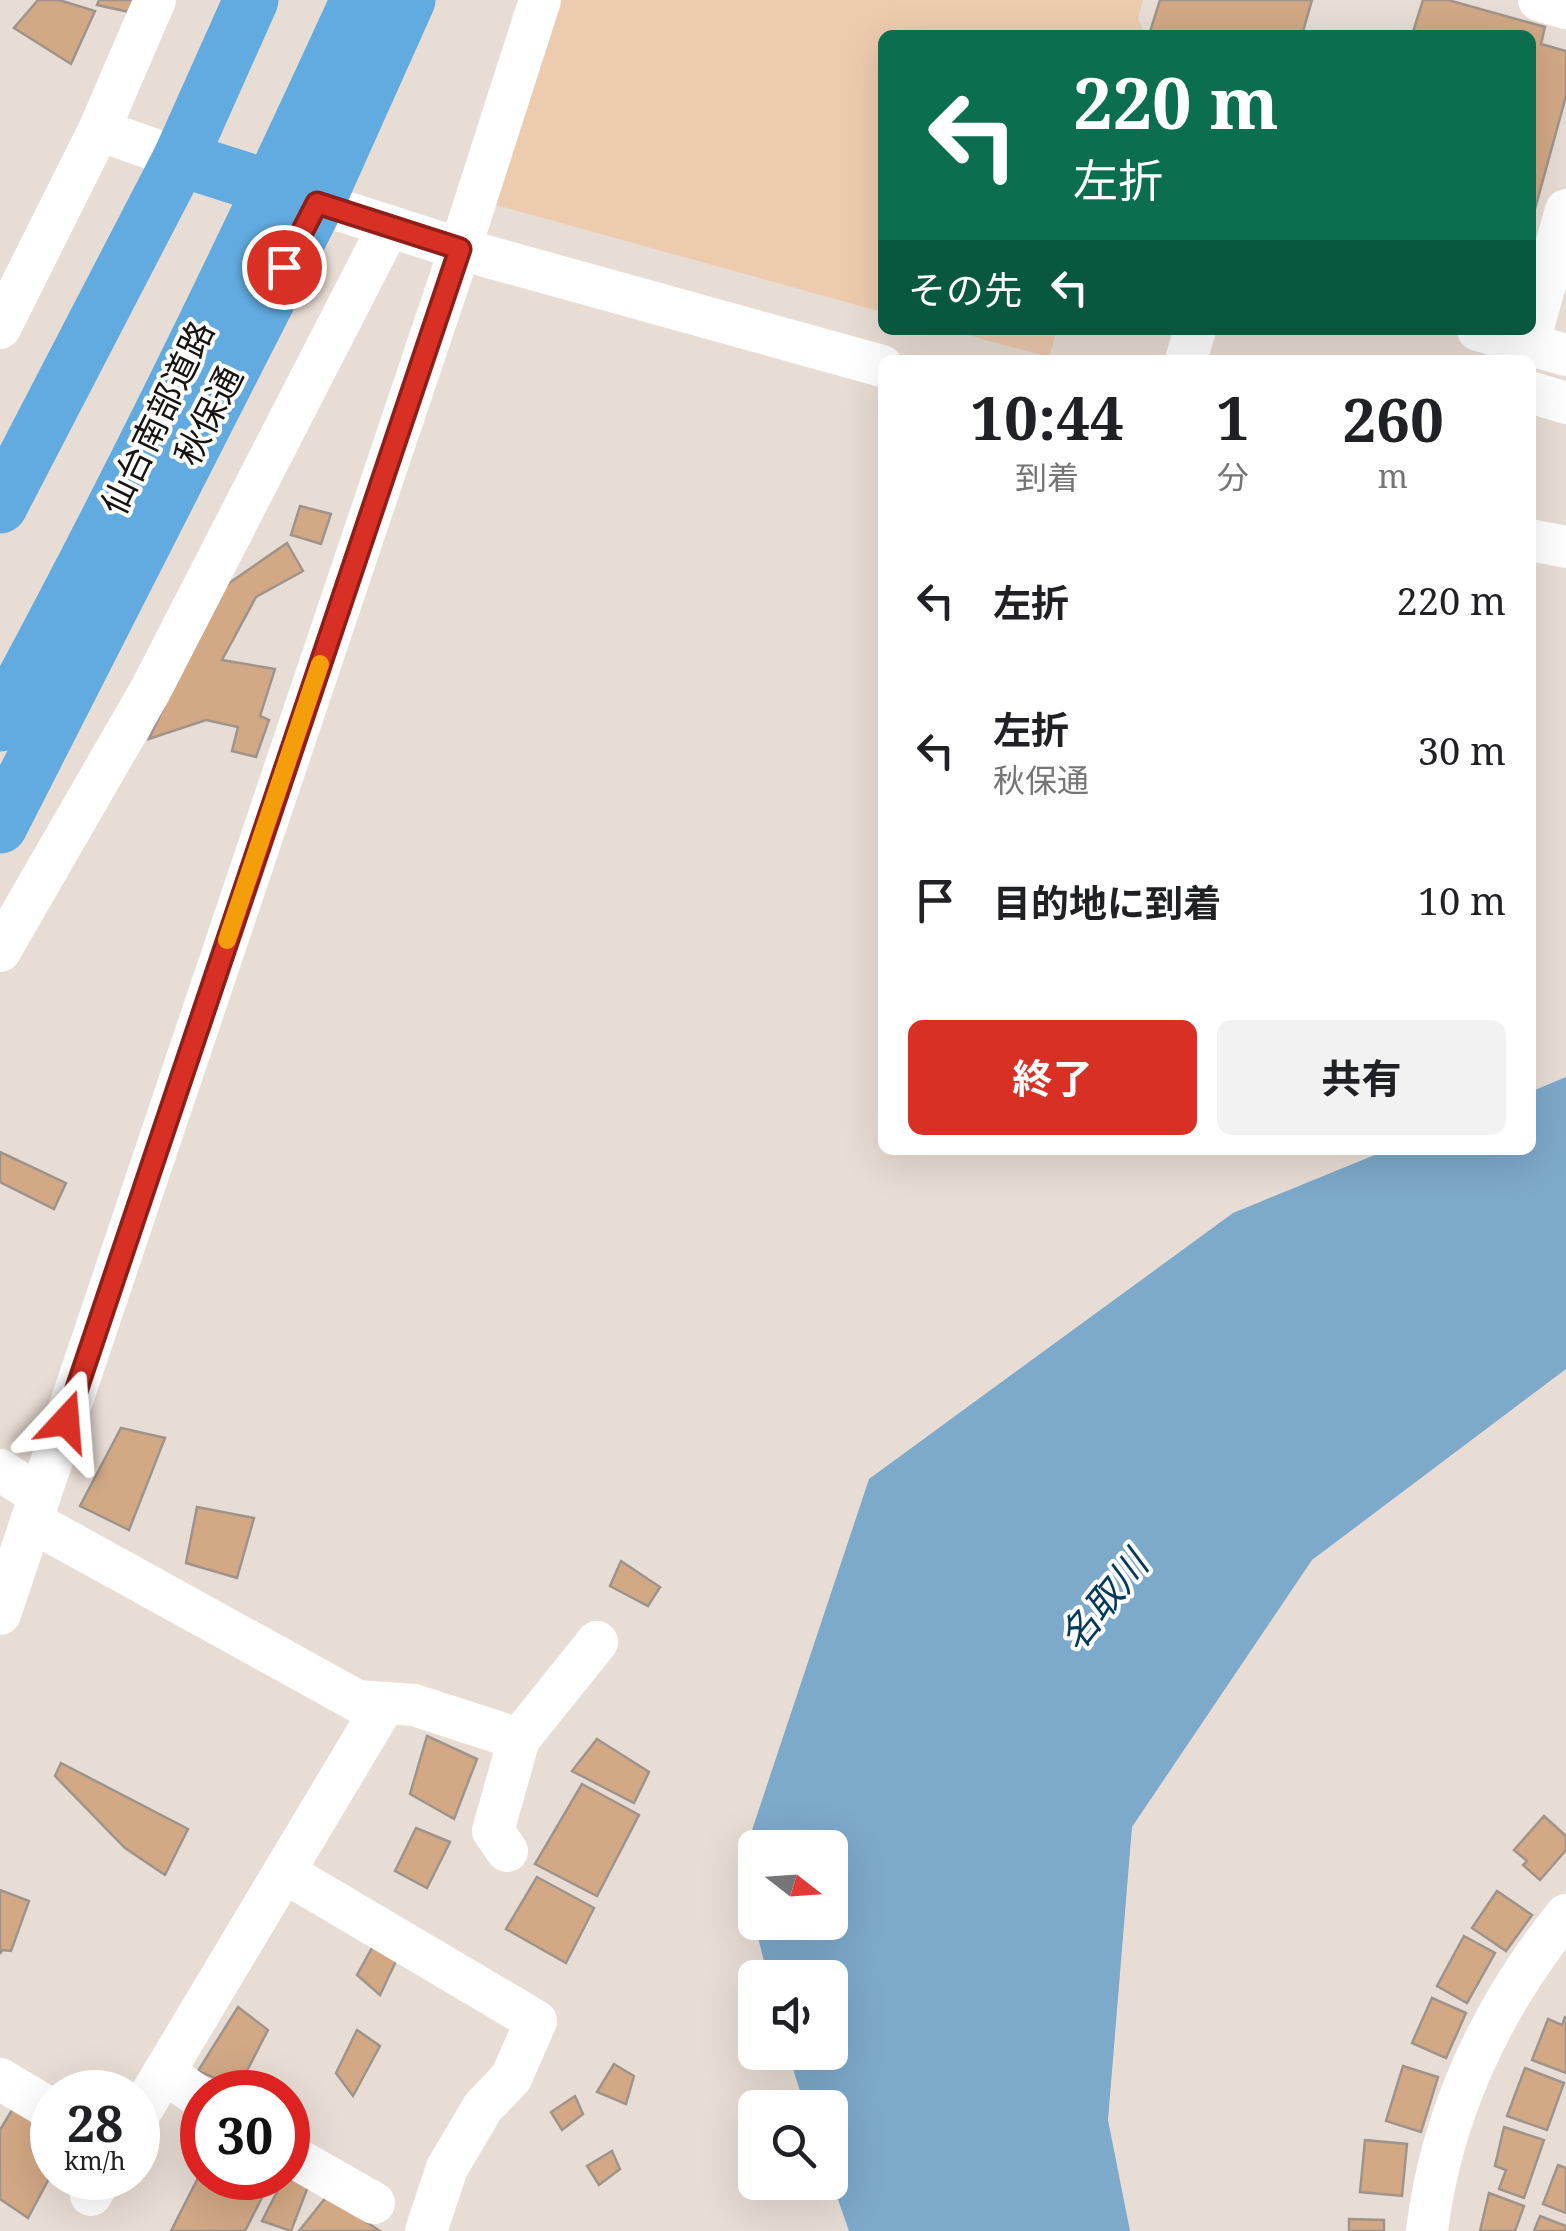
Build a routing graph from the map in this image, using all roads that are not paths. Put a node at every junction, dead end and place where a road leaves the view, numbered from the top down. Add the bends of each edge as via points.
1 (155, 0) edge
2 (251, 0) edge
3 (358, 0) edge
4 (408, 0) edge
5 (540, 0) edge
6 (1539, 0) edge
7 (1566, 8) edge
8 (100, 130) junction
9 (180, 159) junction
10 (317, 203) junction
11 (1566, 210) edge
12 (388, 226) junction
13 (460, 249) junction
14 (0, 328) edge
15 (1495, 335) edge
16 (1547, 350) edge
17 (878, 365) edge
18 (1536, 394) edge
19 (1566, 402) edge
20 (0, 506) edge
21 (1536, 541) edge
22 (1566, 547) edge
23 (0, 724) edge
24 (0, 826) edge
25 (0, 951) edge
26 (0, 1470) edge
27 (36, 1508) junction
28 (0, 1614) edge
29 (597, 1642) dead end
30 (357, 1701) junction
31 (519, 1739) junction
32 (507, 1851) dead end
33 (284, 1872) junction
34 (1566, 1915) edge
35 (164, 2072) junction
36 (0, 2079) edge
37 (160, 2079) edge
38 (180, 2083) edge
39 (30, 2097) edge
40 (310, 2167) edge
41 (374, 2203) dead end
42 (426, 2231) edge
43 (1428, 2231) edge

1 - 8 street
2 - 9 highway
3 - 23 highway, 仙台南部道路 via 88,561
4 - 10 highway, 秋保通
5 - 13 street
6 - 7 street
8 - 9 street
8 - 14 street
9 - 10 highway
9 - 20 highway
10 - 12 street
10 - 24 highway, 秋保通
11 - 16 street
12 - 13 street
12 - 25 street via 150,691
13 - 17 street
13 - 27 street
15 - 16 street
18 - 19 street
21 - 22 street
26 - 27 street
27 - 28 street
27 - 30 street
29 - 31 street
30 - 31 street via 414,1705
30 - 33 street via 379,1713
31 - 32 street via 492,1831
33 - 35 street
33 - 42 street via 536,2021 511,2078 483,2106 448,2168
34 - 43 street via 1507,1998 1467,2079 1432,2189
35 - 37 street
35 - 38 street
36 - 39 street
40 - 41 street

